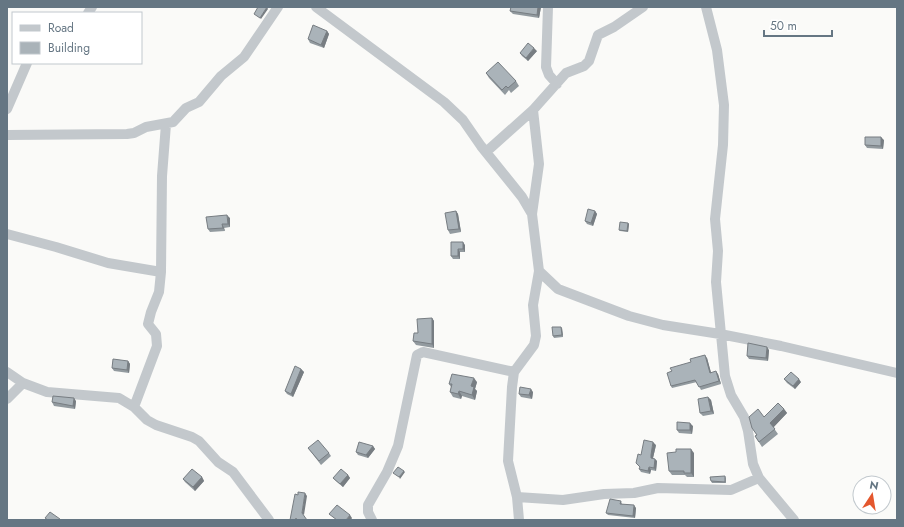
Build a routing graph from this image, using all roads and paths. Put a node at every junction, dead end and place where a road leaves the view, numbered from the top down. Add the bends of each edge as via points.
1 (278, 7) edge
2 (316, 7) edge
3 (548, 7) edge
4 (643, 7) edge
5 (706, 7) edge
6 (27, 64) edge
7 (557, 84) junction
8 (7, 109) edge
9 (533, 110) junction
10 (166, 124) junction
11 (7, 135) edge
12 (486, 152) junction
13 (532, 214) junction
14 (7, 234) edge
15 (539, 271) junction
16 (161, 272) junction
17 (720, 334) junction
18 (7, 372) edge
19 (514, 372) junction
20 (897, 373) edge
21 (22, 383) junction
22 (7, 399) edge
23 (134, 407) junction
24 (759, 478) junction
25 (517, 497) junction
26 (269, 520) edge
27 (372, 520) edge
28 (519, 520) edge
29 (794, 520) edge

1 - 10 street via 244,57 221,76 199,102 186,108 173,122
2 - 12 street via 444,102 463,120
3 - 7 street via 546,67
4 - 7 street via 598,35 589,61 584,66 566,73
5 - 17 street via 717,50 724,120 715,219
6 - 8 street
7 - 9 street
9 - 12 street
9 - 13 street via 539,164
10 - 11 street via 146,127 127,134
10 - 16 street via 162,176
12 - 13 street via 522,197
13 - 15 street
14 - 16 street via 108,263
15 - 17 street via 558,289 629,316 663,325
15 - 19 street via 533,305 536,336 534,346
16 - 23 street via 159,292 150,312 148,324 156,334 157,346
17 - 20 street
17 - 24 street via 725,376 731,395 744,417 753,464
18 - 21 street
19 - 25 street via 508,461
19 - 27 street via 423,352 417,355 398,446 368,505
21 - 22 street
21 - 23 street via 31,388 63,394 109,396
23 - 26 street via 147,420 199,441 212,456 233,472
24 - 25 street via 731,490 658,488 562,500
24 - 29 street
25 - 28 street

